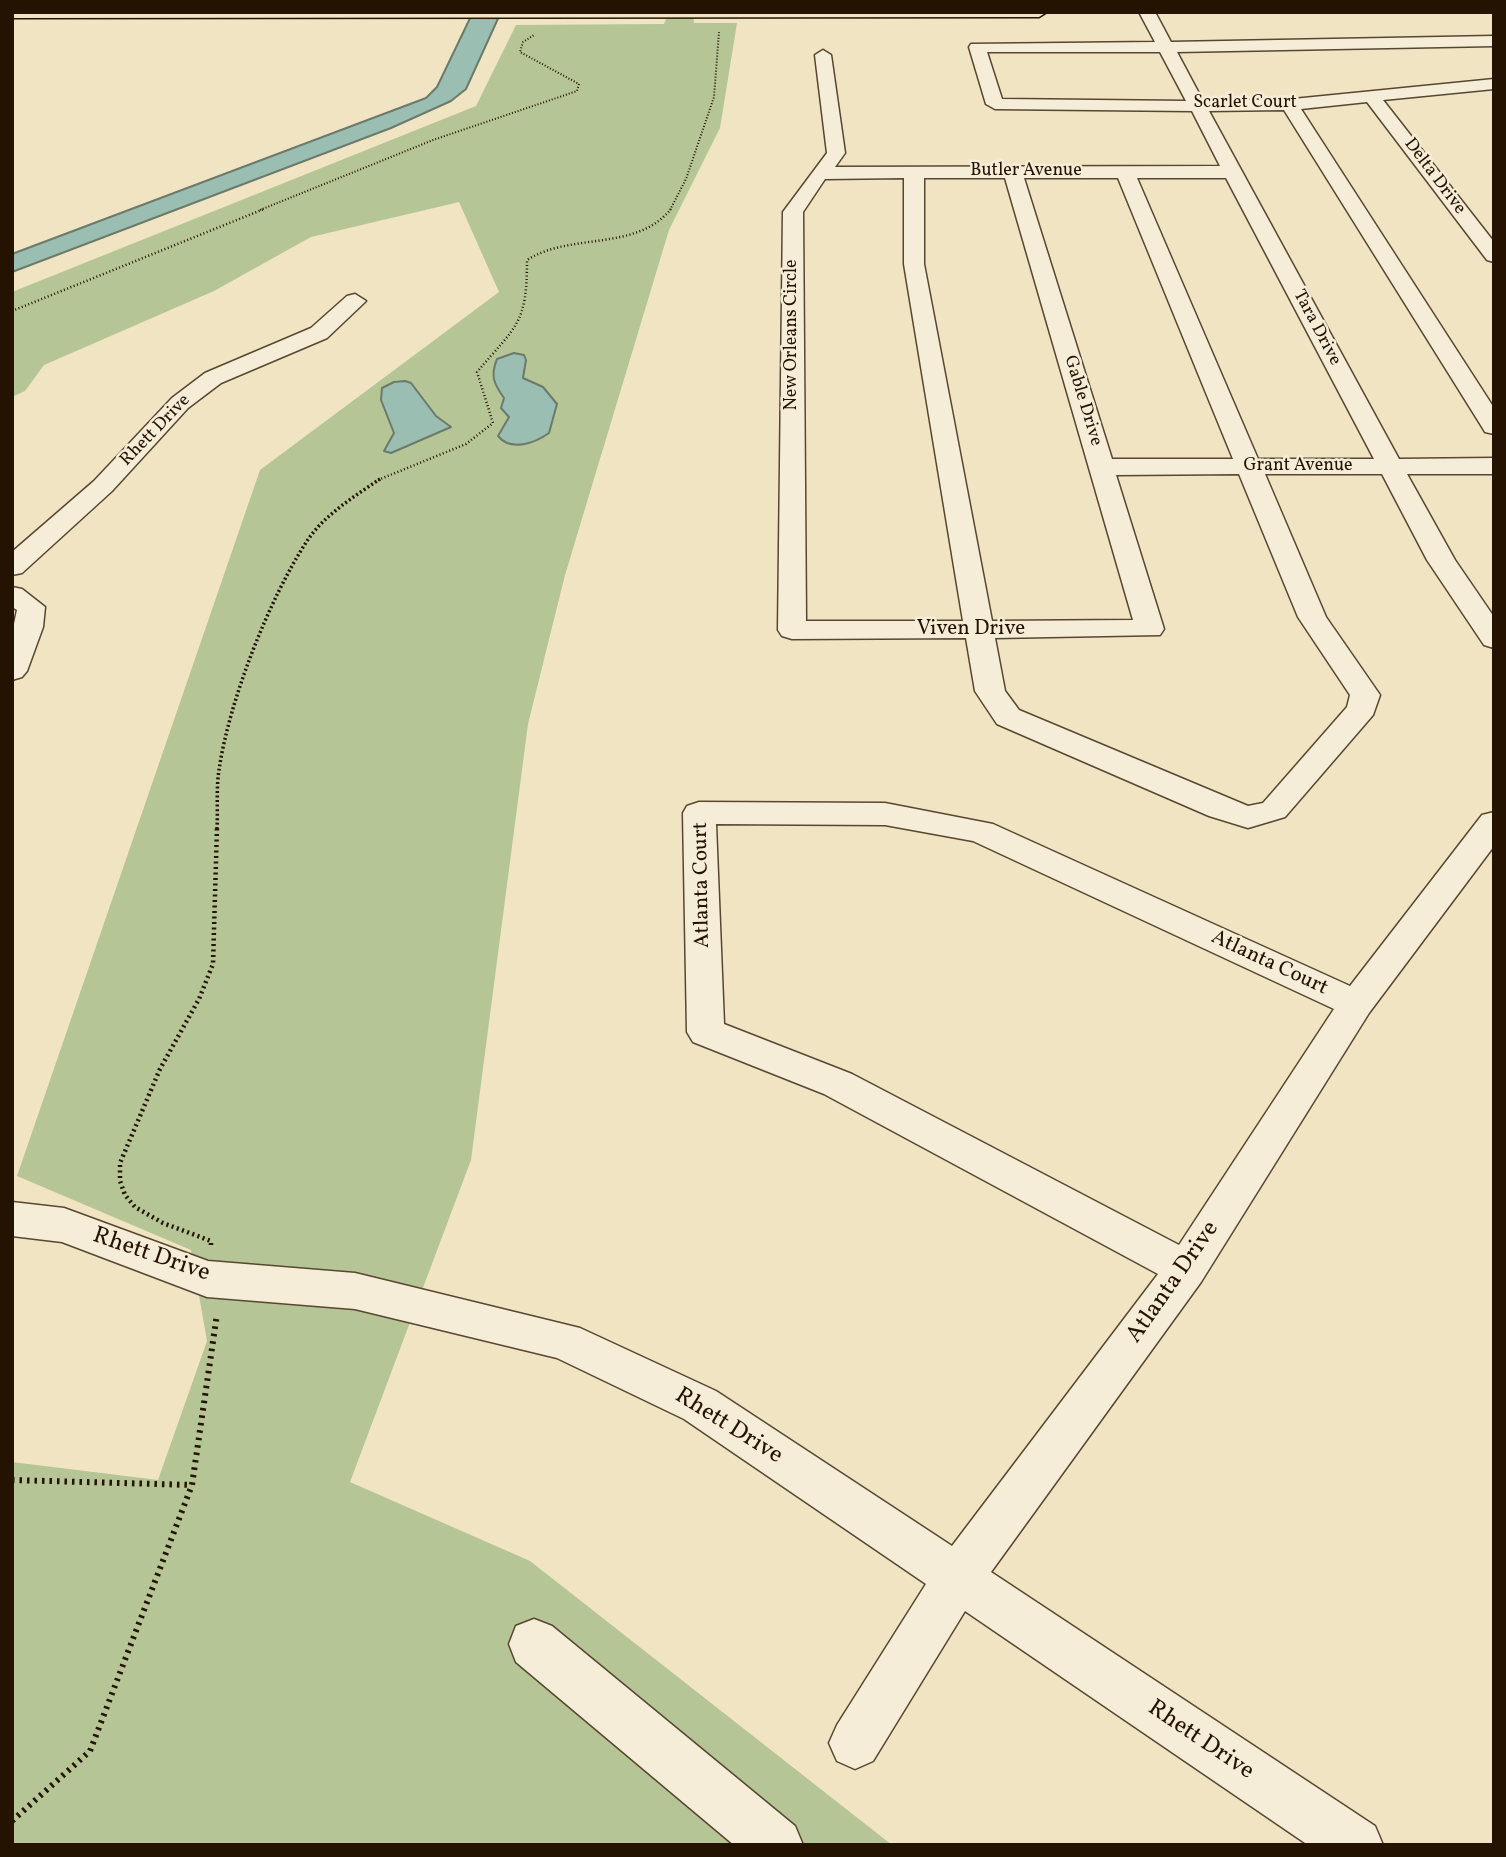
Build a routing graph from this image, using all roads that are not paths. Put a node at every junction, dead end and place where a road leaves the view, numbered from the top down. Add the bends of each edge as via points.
1 (972, 12) edge
2 (1039, 12) edge
3 (1147, 12) edge
4 (12, 13) edge
5 (175, 13) edge
6 (419, 13) edge
7 (453, 13) edge
8 (508, 13) edge
9 (1476, 41) junction
10 (1494, 41) edge
11 (1166, 48) junction
12 (823, 55) dead end
13 (1494, 59) edge
14 (1494, 84) edge
15 (1374, 98) junction
16 (1195, 104) junction
17 (1289, 104) junction
18 (1013, 172) junction
19 (1125, 172) junction
20 (1232, 172) junction
21 (821, 173) junction
22 (914, 173) junction
23 (1494, 256) edge
24 (355, 301) dead end
25 (1494, 427) edge
26 (1494, 466) edge
27 (1102, 467) junction
28 (1249, 467) junction
29 (1390, 467) junction
30 (12, 567) edge
31 (12, 595) edge
32 (1150, 629) joint
33 (792, 630) joint
34 (980, 630) junction
35 (1494, 639) edge
36 (12, 671) edge
37 (1494, 823) edge
38 (1356, 1004) junction
39 (12, 1219) edge
40 (1186, 1269) junction
41 (958, 1578) junction
42 (534, 1644) dead end
43 (855, 1743) dead end
44 (776, 1845) edge
45 (1356, 1845) edge

1 - 2 main road
1 - 8 main road
3 - 11 street, Tara Drive
4 - 5 main road
5 - 6 main road
6 - 7 main road
7 - 8 main road
9 - 10 street
9 - 11 street
9 - 13 street
11 - 16 street, Tara Drive
11 - 16 street, Scarlet Court via 977,47 995,104
12 - 21 street, New Orleans Circle via 836,153
14 - 15 street, Scarlet Court
15 - 17 street, Scarlet Court
15 - 23 street, Delta Drive
16 - 17 street, Scarlet Court
16 - 20 street, Tara Drive
17 - 25 street
18 - 19 street, Butler Avenue
18 - 22 street, Butler Avenue
18 - 27 street, Gable Drive
19 - 20 street, Butler Avenue
19 - 28 street
20 - 29 street, Tara Drive
21 - 22 street, Butler Avenue
21 - 33 street, New Orleans Circle via 798,199 793,212
22 - 34 street via 914,264
24 - 30 street, Rhett Drive via 319,333 213,378 180,403 103,486
26 - 29 street, Grant Avenue
27 - 28 street, Grant Avenue
27 - 32 street, Gable Drive
28 - 29 street, Grant Avenue
28 - 34 street via 1312,617 1365,695 1362,709 1274,810 1248,817 1220,809 1008,717 990,691
29 - 35 street, Tara Drive via 1441,560
31 - 36 street via 31,607 29,627
32 - 34 street, Viven Drive
33 - 34 street, Viven Drive
37 - 38 street, Atlanta Drive
38 - 40 street, Atlanta Drive
38 - 40 street, Atlanta Court via 981,832 885,814 699,813 706,1032 838,1084
39 - 41 street, Rhett Drive via 64,1225 207,1279 355,1292 565,1341 700,1405
40 - 41 street, Atlanta Drive
41 - 43 street, Atlanta Drive
41 - 45 street, Rhett Drive
42 - 44 street

